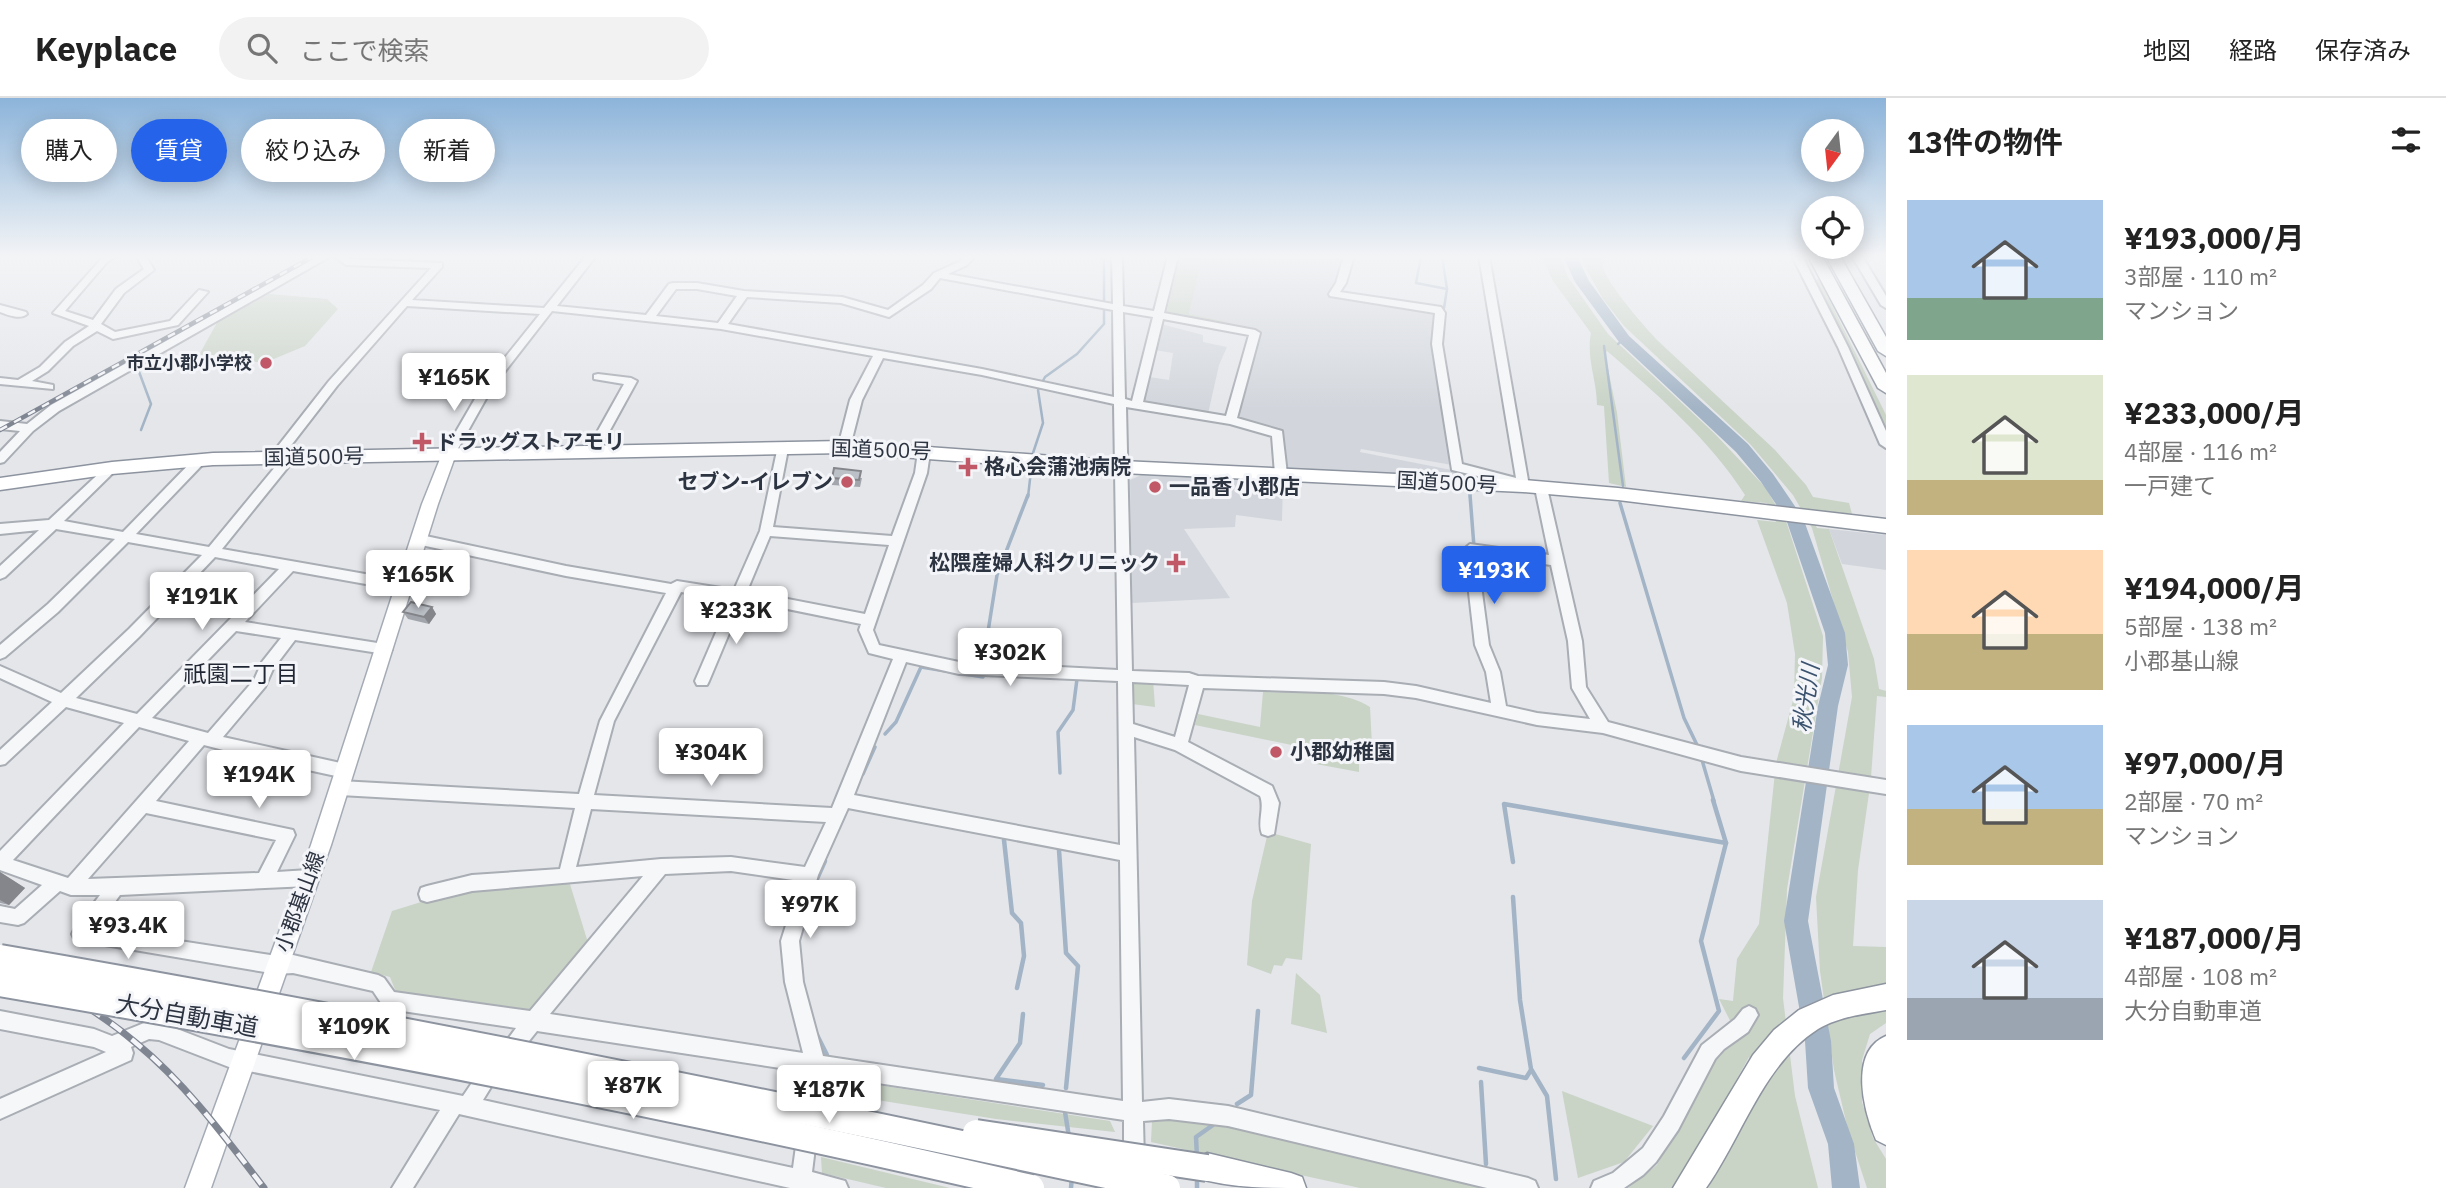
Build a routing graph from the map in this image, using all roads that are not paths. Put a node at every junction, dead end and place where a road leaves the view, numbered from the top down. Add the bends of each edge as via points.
1 (63, 307) edge
2 (109, 307) edge
3 (189, 307) edge
4 (235, 307) edge
5 (402, 307) edge
6 (484, 307) edge
7 (550, 307) edge
8 (658, 307) edge
9 (735, 307) edge
10 (865, 307) edge
11 (899, 307) edge
12 (1111, 307) edge
13 (1160, 307) edge
14 (1422, 307) edge
15 (1495, 307) edge
16 (1823, 307) edge
17 (1842, 307) edge
18 (1861, 307) edge
19 (0, 308) edge
20 (1117, 308) junction
21 (548, 310) junction
22 (22, 314) dead end
23 (1158, 315) junction
24 (650, 317) junction
25 (96, 326) junction
26 (721, 326) junction
27 (1886, 351) edge
28 (879, 354) junction
29 (598, 377) dead end
30 (0, 381) edge
31 (22, 383) junction
32 (49, 387) dead end
33 (1886, 388) edge
34 (1119, 402) junction
35 (1137, 405) junction
36 (1231, 420) junction
37 (0, 425) edge
38 (29, 428) junction
39 (1886, 444) edge
40 (844, 447) junction
41 (782, 449) junction
42 (592, 452) junction
43 (924, 452) junction
44 (449, 454) junction
45 (282, 458) junction
46 (0, 459) edge
47 (199, 461) junction
48 (1122, 467) junction
49 (112, 468) junction
50 (1281, 474) junction
51 (0, 484) edge
52 (1532, 487) junction
53 (54, 524) junction
54 (1886, 526) edge
55 (0, 529) edge
56 (766, 531) junction
57 (124, 536) junction
58 (421, 540) junction
59 (897, 541) junction
60 (213, 551) junction
61 (1559, 561) junction
62 (289, 567) junction
63 (0, 574) edge
64 (405, 586) junction
65 (675, 590) junction
66 (739, 595) junction
67 (870, 620) junction
68 (233, 625) junction
69 (290, 636) junction
70 (385, 649) junction
71 (0, 653) edge
72 (901, 657) junction
73 (0, 672) edge
74 (1125, 676) junction
75 (702, 681) dead end
76 (1197, 682) junction
77 (64, 701) junction
78 (1499, 710) junction
79 (138, 721) junction
80 (1603, 727) junction
81 (1126, 728) junction
82 (205, 740) junction
83 (1180, 745) junction
84 (0, 759) edge
85 (342, 780) junction
86 (1886, 787) edge
87 (585, 801) junction
88 (142, 805) junction
89 (839, 807) junction
90 (1268, 829) dead end
91 (1127, 854) junction
92 (0, 863) edge
93 (661, 867) junction
94 (810, 875) junction
95 (566, 876) junction
96 (309, 878) junction
97 (264, 880) junction
98 (64, 885) junction
99 (116, 887) junction
100 (427, 894) dead end
101 (0, 914) edge
102 (0, 957) edge
103 (277, 965) junction
104 (0, 983) edge
105 (1886, 997) edge
106 (1749, 1015) dead end
107 (535, 1019) junction
108 (0, 1020) edge
109 (1886, 1050) edge
110 (124, 1053) dead end
111 (245, 1060) junction
112 (816, 1066) junction
113 (461, 1104) junction
114 (0, 1108) edge
115 (807, 1109) junction
116 (1133, 1112) junction
117 (1886, 1130) edge
118 (801, 1184) edge
119 (198, 1188) edge
120 (402, 1188) edge
121 (838, 1188) edge
122 (1031, 1188) edge
123 (1134, 1188) edge
124 (1167, 1188) edge
125 (1291, 1188) edge
126 (1528, 1188) edge
127 (1601, 1188) edge
128 (1688, 1188) edge

1 - 25 street via 58,313
2 - 25 street
3 - 25 street via 174,323 113,336
4 - 38 street via 55,408
5 - 45 street via 306,415
6 - 21 street
7 - 21 street
8 - 24 street
9 - 26 street
10 - 11 street via 889,314
12 - 20 street
13 - 23 street
14 - 52 street via 1440,313 1437,344 1456,467
15 - 52 street
16 - 39 street
17 - 33 highway
18 - 27 highway
19 - 22 street
20 - 23 street
20 - 34 street
21 - 24 street
21 - 44 street via 487,387
23 - 35 street
23 - 36 street via 1255,333
24 - 26 street
25 - 31 street
26 - 28 street
28 - 34 street
28 - 40 street via 856,400
29 - 42 street via 631,381
30 - 31 street
31 - 32 street
34 - 35 street
34 - 48 street
35 - 36 street
36 - 50 street via 1278,434
37 - 38 street
38 - 46 street
40 - 41 highway, 国道500号
40 - 43 highway, 国道500号
41 - 42 highway, 国道500号
41 - 56 street
42 - 44 highway, 国道500号
43 - 48 highway, 国道500号
43 - 59 street
44 - 45 highway, 国道500号
44 - 58 main road, 小郡基山線
45 - 47 highway, 国道500号
45 - 60 street
47 - 49 highway, 国道500号
47 - 57 street
48 - 50 highway, 国道500号
48 - 74 street
49 - 51 highway, 国道500号
49 - 53 street
50 - 52 highway, 国道500号
52 - 54 highway, 国道500号
52 - 61 street
53 - 55 street
53 - 57 street
53 - 63 street
56 - 59 street
56 - 66 street
57 - 60 street
57 - 71 street via 79,585
58 - 64 main road, 小郡基山線
58 - 65 street
59 - 67 street
60 - 62 street
60 - 77 street
61 - 78 street via 1470,549 1482,645 1493,672
61 - 80 street via 1579,688
62 - 64 street
62 - 68 street
64 - 70 main road, 小郡基山線
65 - 66 street via 677,586
65 - 87 street via 607,721
66 - 67 street
66 - 75 street
67 - 72 street via 866,630 874,649
68 - 69 street
68 - 79 street
69 - 70 street
69 - 82 street via 260,683
70 - 85 main road, 小郡基山線
72 - 74 street via 959,668
72 - 89 street
73 - 77 street
74 - 76 street
74 - 81 street
76 - 78 street via 1384,688
76 - 83 street
77 - 79 street
77 - 84 street
78 - 80 street
79 - 82 street
79 - 92 street
80 - 86 street via 1723,760
81 - 83 street
81 - 91 street
82 - 85 street
82 - 88 street
83 - 90 street via 1266,791 1271,803
85 - 87 street
85 - 96 main road, 小郡基山線
87 - 89 street
87 - 95 street
88 - 97 street via 287,835
88 - 98 street
89 - 91 street
89 - 94 street
91 - 116 street
92 - 98 street
93 - 94 street via 731,864
93 - 95 street
93 - 107 street
94 - 112 street via 790,941 790,962
95 - 100 street via 472,883
96 - 97 street
96 - 103 main road, 小郡基山線
97 - 99 street
98 - 99 street
98 - 101 street via 18,917
99 - 103 street via 81,934
102 - 115 highway, 大分自動車道, bridge via 340,1016
103 - 107 street via 293,964 378,984 389,1000
103 - 111 main road, 小郡基山線
104 - 122 highway, 大分自動車道, bridge via 484,1072
105 - 128 highway via 1848,1002 1804,1021 1778,1044 1753,1077
106 - 127 street via 1745,1024 1712,1048 1660,1145 1638,1169
107 - 112 street
107 - 113 street
108 - 111 street via 112,1045 149,1030 159,1031
109 - 117 highway via 1876,1083
110 - 114 street
111 - 113 street
111 - 119 main road, 小郡基山線
112 - 116 street
112 - 118 street
113 - 118 street
113 - 120 street
115 - 124 highway, 大分自動車道, bridge
115 - 125 highway, bridge via 1207,1168
116 - 123 street
116 - 126 street via 1169,1109 1228,1116
118 - 121 street

